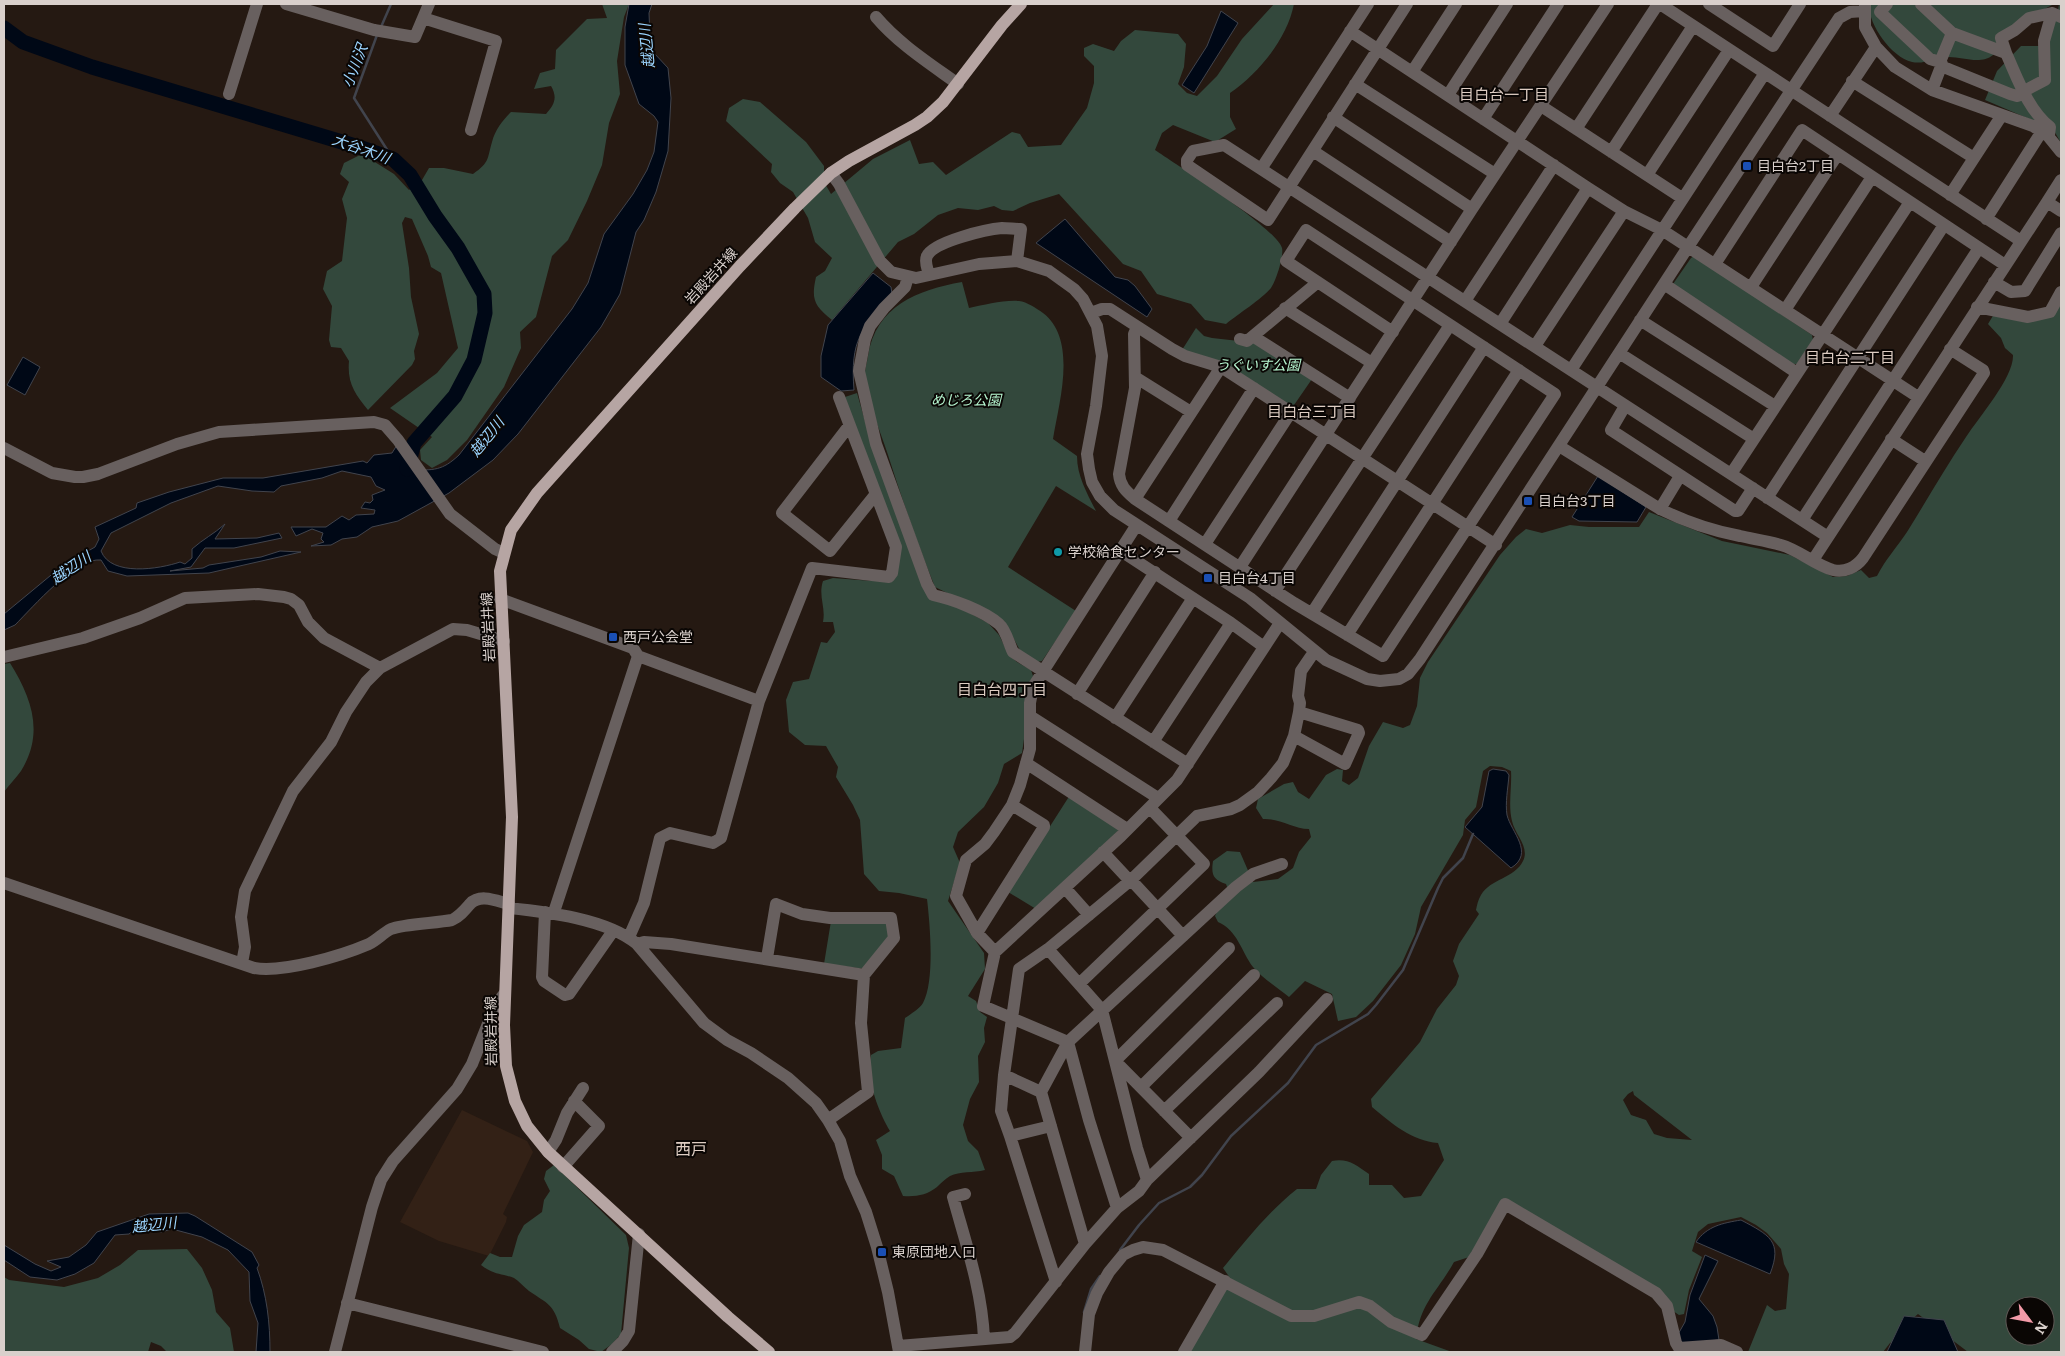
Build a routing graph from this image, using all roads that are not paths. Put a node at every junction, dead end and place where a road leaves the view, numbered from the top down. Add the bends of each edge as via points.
1 (257, 4) edge
2 (286, 4) edge
3 (429, 4) edge
4 (1022, 4) edge
5 (1368, 4) edge
6 (1407, 4) edge
7 (1456, 4) edge
8 (1508, 4) edge
9 (1558, 4) edge
10 (1607, 4) edge
11 (1659, 4) edge
12 (1709, 4) edge
13 (1887, 4) edge
14 (1921, 4) edge
15 (1794, 6) edge
16 (1864, 7) edge
17 (2057, 15) edge
18 (876, 17) dead end
19 (423, 18) junction
20 (1693, 26) junction
21 (1350, 31) junction
22 (1952, 33) junction
23 (1876, 47) junction
24 (1377, 50) junction
25 (1729, 50) junction
26 (2006, 53) junction
27 (1941, 64) junction
28 (1412, 72) junction
29 (1765, 73) junction
30 (1852, 82) junction
31 (958, 84) junction
32 (1355, 84) junction
33 (1932, 90) junction
34 (1791, 91) junction
35 (2024, 92) junction
36 (229, 94) dead end
37 (1448, 95) junction
38 (1541, 106) junction
39 (2002, 115) junction
40 (1830, 116) junction
41 (1333, 117) junction
42 (1484, 119) junction
43 (1576, 129) junction
44 (471, 130) dead end
45 (2045, 134) junction
46 (1517, 142) junction
47 (1313, 151) junction
48 (1611, 152) junction
49 (2061, 152) edge
50 (1838, 154) junction
51 (1974, 158) junction
52 (1554, 165) junction
53 (1261, 169) junction
54 (830, 173) junction
55 (1495, 174) junction
56 (1646, 175) junction
57 (1872, 177) junction
58 (2061, 180) edge
59 (1289, 187) junction
60 (1588, 188) junction
61 (1950, 195) junction
62 (1682, 198) junction
63 (1910, 202) junction
64 (2047, 202) junction
65 (1472, 209) junction
66 (1624, 211) junction
67 (2061, 211) edge
68 (1986, 219) junction
69 (1944, 225) junction
70 (1662, 230) junction
71 (2061, 233) edge
72 (2020, 241) junction
73 (1451, 242) junction
74 (1688, 247) junction
75 (1979, 248) junction
76 (1017, 261) junction
77 (1715, 264) junction
78 (2005, 265) junction
79 (929, 275) junction
80 (1429, 277) junction
81 (908, 278) junction
82 (1318, 282) junction
83 (1994, 282) junction
84 (1664, 284) junction
85 (1751, 287) junction
86 (2061, 292) edge
87 (1414, 300) junction
88 (1466, 301) junction
89 (1977, 307) junction
90 (1285, 308) junction
91 (1785, 310) junction
92 (1091, 313) junction
93 (1640, 320) junction
94 (1500, 324) junction
95 (1450, 325) junction
96 (1137, 327) junction
97 (1393, 332) junction
98 (1821, 335) junction
99 (1254, 336) junction
100 (1240, 339) dead end
101 (1535, 346) junction
102 (1484, 347) junction
103 (1950, 349) junction
104 (1619, 353) junction
105 (1857, 358) junction
106 (1372, 363) junction
107 (1221, 367) junction
108 (1519, 370) junction
109 (1571, 370) junction
110 (1797, 373) junction
111 (1135, 376) junction
112 (1892, 380) junction
113 (1597, 387) junction
114 (1254, 388) junction
115 (838, 397) dead end
116 (1918, 397) junction
117 (1350, 398) junction
118 (1625, 406) junction
119 (1775, 406) junction
120 (1191, 412) junction
121 (1291, 412) junction
122 (849, 426) junction
123 (1327, 434) junction
124 (1754, 439) junction
125 (1891, 439) junction
126 (1560, 446) junction
127 (4, 448) edge
128 (1362, 458) junction
129 (1925, 461) junction
130 (1731, 474) junction
131 (1680, 476) junction
132 (1398, 481) junction
133 (1752, 488) junction
134 (875, 495) junction
135 (1767, 498) junction
136 (1135, 499) junction
137 (1432, 504) junction
138 (1660, 508) junction
139 (1802, 520) junction
140 (1169, 521) junction
141 (1136, 526) junction
142 (1467, 526) junction
143 (1828, 537) junction
144 (1205, 544) junction
145 (1496, 545) junction
146 (1121, 551) junction
147 (504, 553) junction
148 (1813, 560) junction
149 (1240, 567) junction
150 (1155, 572) junction
151 (1275, 591) junction
152 (1193, 598) junction
153 (500, 599) junction
154 (1312, 613) junction
155 (1230, 623) junction
156 (1280, 623) junction
157 (1346, 635) junction
158 (504, 641) junction
159 (1264, 647) junction
160 (1314, 652) junction
161 (638, 656) junction
162 (4, 657) edge
163 (380, 668) junction
164 (1042, 672) junction
165 (1077, 694) junction
166 (759, 701) junction
167 (1299, 712) junction
168 (1030, 716) junction
169 (1115, 718) junction
170 (1294, 736) junction
171 (1153, 742) junction
172 (1026, 763) junction
173 (1188, 764) junction
174 (1154, 804) junction
175 (1012, 805) junction
176 (1127, 829) junction
177 (1176, 837) junction
178 (1103, 852) junction
179 (1282, 864) dead end
180 (1130, 880) junction
181 (4, 883) edge
182 (1065, 888) junction
183 (509, 906) junction
184 (1156, 908) junction
185 (550, 912) junction
186 (1089, 915) junction
187 (613, 931) junction
188 (976, 934) junction
189 (1183, 936) junction
190 (633, 940) junction
191 (1229, 948) dead end
192 (1048, 949) junction
193 (995, 952) junction
194 (767, 958) junction
195 (242, 963) junction
196 (864, 974) junction
197 (1254, 975) dead end
198 (1080, 983) junction
199 (505, 993) junction
200 (1327, 999) dead end
201 (1276, 1003) dead end
202 (1102, 1010) junction
203 (1012, 1018) junction
204 (1068, 1042) junction
205 (1115, 1061) junction
206 (1004, 1075) junction
207 (1141, 1087) junction
208 (583, 1088) dead end
209 (1041, 1092) junction
210 (574, 1101) junction
211 (1164, 1111) junction
212 (828, 1120) junction
213 (1051, 1126) junction
214 (1010, 1136) junction
215 (1191, 1138) junction
216 (548, 1152) junction
217 (563, 1167) junction
218 (1147, 1180) junction
219 (965, 1194) dead end
220 (1117, 1208) junction
221 (639, 1234) junction
222 (1085, 1244) junction
223 (1056, 1282) junction
224 (1225, 1282) junction
225 (347, 1303) junction
226 (984, 1339) junction
227 (899, 1349) edge
228 (335, 1352) edge
229 (543, 1352) edge
230 (612, 1352) edge
231 (769, 1352) edge
232 (1085, 1352) edge
233 (1184, 1352) edge
234 (1737, 1352) edge

1 - 36 street
2 - 19 street via 374,30 415,37
3 - 19 street
4 - 31 main road, 岩殿岩井線 via 1002,24
5 - 21 street
6 - 24 street
7 - 28 street
8 - 37 street
9 - 42 street
10 - 38 street
11 - 20 street
11 - 43 street
12 - 15 street via 1773,46
13 - 27 street via 1880,12 1930,59
14 - 22 street
16 - 23 street via 1865,26
16 - 34 street via 1839,18
17 - 26 street via 2029,18 2001,38
17 - 35 street via 2044,41 2045,80
18 - 31 street via 890,34
19 - 44 street via 496,41
20 - 25 street
20 - 48 street
21 - 24 street
21 - 53 street
22 - 26 street
22 - 27 street
23 - 30 street
23 - 33 street via 1895,67
24 - 28 street
24 - 32 street
25 - 29 street
25 - 56 street
26 - 35 street
27 - 33 street
27 - 35 street via 2010,94 2017,96
28 - 37 street
29 - 34 street
29 - 62 street
30 - 40 street
30 - 51 street
31 - 54 main road, 岩殿岩井線 via 943,102 915,125
32 - 41 street
32 - 55 street
33 - 39 street
34 - 40 street
34 - 74 street
35 - 45 street via 2043,122 2050,127
37 - 42 street
38 - 43 street
38 - 46 street
39 - 45 street
39 - 51 street
40 - 61 street
41 - 47 street
41 - 65 street
42 - 46 street
43 - 48 street
45 - 49 street
45 - 68 street
46 - 52 street
46 - 55 street
47 - 59 street
47 - 73 street
48 - 56 street
50 - 57 street
50 - 77 street via 1802,130
50 - 85 street
51 - 61 street
52 - 60 street
52 - 88 street
53 - 59 street
53 - 59 street via 1224,145 1193,151 1187,160 1187,165 1268,220
54 - 81 street via 880,261 891,272
54 - 147 main road, 岩殿岩井線 via 740,266 536,493 511,530
55 - 65 street
56 - 62 street
57 - 63 street
57 - 91 street
58 - 64 street
59 - 80 street
60 - 66 street
60 - 94 street
61 - 68 street
62 - 70 street
63 - 69 street
63 - 98 street
64 - 67 street
64 - 72 street
65 - 73 street
66 - 70 street
66 - 101 street
68 - 72 street
69 - 75 street
69 - 105 street
70 - 74 street
70 - 109 street
71 - 83 street via 2025,291 2011,292
72 - 78 street
73 - 80 street
74 - 77 street
74 - 84 street
75 - 78 street
75 - 112 street
76 - 79 street via 979,264
76 - 79 street via 1021,229 1002,228 978,232 934,249 927,256
76 - 92 street via 1049,271 1059,278 1074,289
77 - 85 street
78 - 83 street
79 - 81 street
80 - 87 street
80 - 88 street
81 - 164 street via 870,326 862,352 859,371 876,444 927,584 934,594 976,610 1000,624 1013,652
82 - 87 street via 1286,261 1306,230
82 - 90 street
82 - 97 street
83 - 89 street
84 - 93 street
84 - 110 street
85 - 91 street
86 - 89 street via 2050,312 2028,317
87 - 95 street
87 - 97 street
88 - 94 street
89 - 103 street
90 - 99 street
90 - 106 street
91 - 98 street
92 - 96 street via 1110,310
92 - 141 street via 1100,337 1102,356 1087,454 1089,469 1100,496
93 - 104 street
93 - 119 street
94 - 101 street
95 - 102 street
95 - 128 street
96 - 107 street via 1185,356
96 - 111 street via 1134,334
97 - 106 street
98 - 105 street
98 - 110 street
99 - 100 street via 1247,341
99 - 117 street
101 - 109 street
102 - 108 street
102 - 132 street
103 - 116 street
103 - 129 street via 1984,373
104 - 113 street
104 - 124 street
105 - 112 street
105 - 135 street
106 - 117 street
107 - 114 street
107 - 120 street
108 - 137 street
108 - 142 street via 1555,394
109 - 113 street
110 - 119 street
111 - 120 street
111 - 136 street via 1118,474 1124,490
112 - 116 street
112 - 139 street
113 - 118 street
113 - 126 street
114 - 121 street
114 - 140 street
115 - 122 street
116 - 125 street
117 - 123 street
118 - 130 street
118 - 131 street via 1611,430
119 - 124 street
120 - 136 street
121 - 123 street
121 - 144 street
122 - 134 street
122 - 134 street via 782,513 830,550
123 - 128 street
123 - 149 street
124 - 130 street
125 - 129 street
125 - 143 street
126 - 138 street
126 - 145 street
127 - 147 street via 52,473 75,477 98,474 219,432 374,422 384,425 398,440 450,514
128 - 132 street
128 - 151 street
129 - 148 street via 1857,566 1832,570
130 - 133 street
131 - 133 street via 1735,511
131 - 138 street
132 - 137 street
132 - 154 street
133 - 135 street
134 - 166 street via 896,547 892,573 889,577 812,568
135 - 139 street
136 - 140 street
137 - 142 street
137 - 157 street
138 - 148 street via 1677,517 1737,536 1780,544
139 - 143 street
140 - 144 street
141 - 146 street
141 - 156 street via 1250,598
142 - 145 street
142 - 157 street via 1383,656
143 - 148 street
144 - 149 street
145 - 160 street via 1408,674 1391,681 1367,679
146 - 150 street
146 - 164 street
147 - 153 main road, 岩殿岩井線
149 - 151 street
150 - 152 street
150 - 165 street
151 - 154 street
152 - 155 street
152 - 169 street
153 - 158 main road, 岩殿岩井線
153 - 161 street via 633,648
154 - 157 street
155 - 159 street
155 - 171 street
156 - 159 street
156 - 160 street
158 - 163 street via 453,629
158 - 183 main road, 岩殿岩井線 via 512,817
159 - 173 street
160 - 167 street via 1301,672
161 - 166 street
161 - 185 street
162 - 163 street via 83,638 185,598 258,594 291,599 324,638
163 - 195 street via 366,682 331,742 293,791 270,838 246,891 241,917 245,947
164 - 165 street
164 - 168 street via 1033,687
165 - 169 street
166 - 190 street via 721,838 712,843 670,833 660,838
167 - 170 street
167 - 170 street via 1358,730 1359,733 1345,764
168 - 172 street via 1030,749
168 - 174 street
169 - 171 street
170 - 177 street via 1283,763 1258,792 1232,809 1197,816
171 - 173 street
172 - 175 street
172 - 176 street
173 - 174 street
174 - 176 street
174 - 177 street
175 - 188 street via 985,844 966,860 956,896
175 - 188 street via 1044,827
176 - 178 street
177 - 180 street
177 - 184 street via 1204,864
178 - 180 street
178 - 182 street
179 - 189 street via 1254,874 1236,887
180 - 184 street
180 - 186 street
181 - 195 street
182 - 186 street
182 - 193 street
183 - 185 street
183 - 195 street via 484,898 476,899 452,920 392,929 370,943 292,966 265,970
183 - 199 main road, 岩殿岩井線
184 - 189 street
184 - 198 street
185 - 187 street
185 - 187 street via 542,977 544,982 565,995 569,994
186 - 192 street
187 - 190 street
188 - 193 street
189 - 202 street
190 - 194 street
190 - 212 street via 704,1022 788,1078 816,1103
191 - 205 street
192 - 198 street
192 - 203 street via 1019,969
193 - 203 street via 983,1006
194 - 196 street
194 - 196 street via 776,904 802,914 830,918 891,918 894,938
196 - 212 street via 861,1023 868,1092
197 - 207 street
198 - 202 street
199 - 216 main road, 岩殿岩井線 via 504,1046 509,1084 520,1113
199 - 225 street via 495,1006 466,1076 393,1161 381,1180
200 - 215 street
201 - 211 street
202 - 204 street
202 - 205 street
203 - 204 street
203 - 206 street
204 - 209 street
204 - 220 street
205 - 207 street
205 - 218 street
206 - 209 street
206 - 214 street via 1001,1111
207 - 211 street
208 - 210 street
209 - 213 street
210 - 216 street
210 - 217 street via 599,1126
211 - 215 street
212 - 227 street via 840,1141 850,1176 866,1212 888,1292
213 - 214 street
213 - 222 street
214 - 223 street
215 - 218 street
216 - 217 main road, 岩殿岩井線
217 - 221 main road, 岩殿岩井線
218 - 220 street via 1139,1191
219 - 226 street via 953,1197 975,1276
220 - 222 street
221 - 230 street via 630,1331
221 - 231 main road, 岩殿岩井線
222 - 223 street
223 - 226 street via 1010,1337
224 - 232 street via 1153,1247 1123,1254 1097,1293 1089,1314
224 - 233 street
224 - 234 street via 1291,1316 1314,1316 1359,1302 1391,1322 1422,1335 1477,1254 1505,1204 1656,1293 1667,1306 1679,1348 1721,1345
225 - 228 street
225 - 229 street
226 - 227 street

